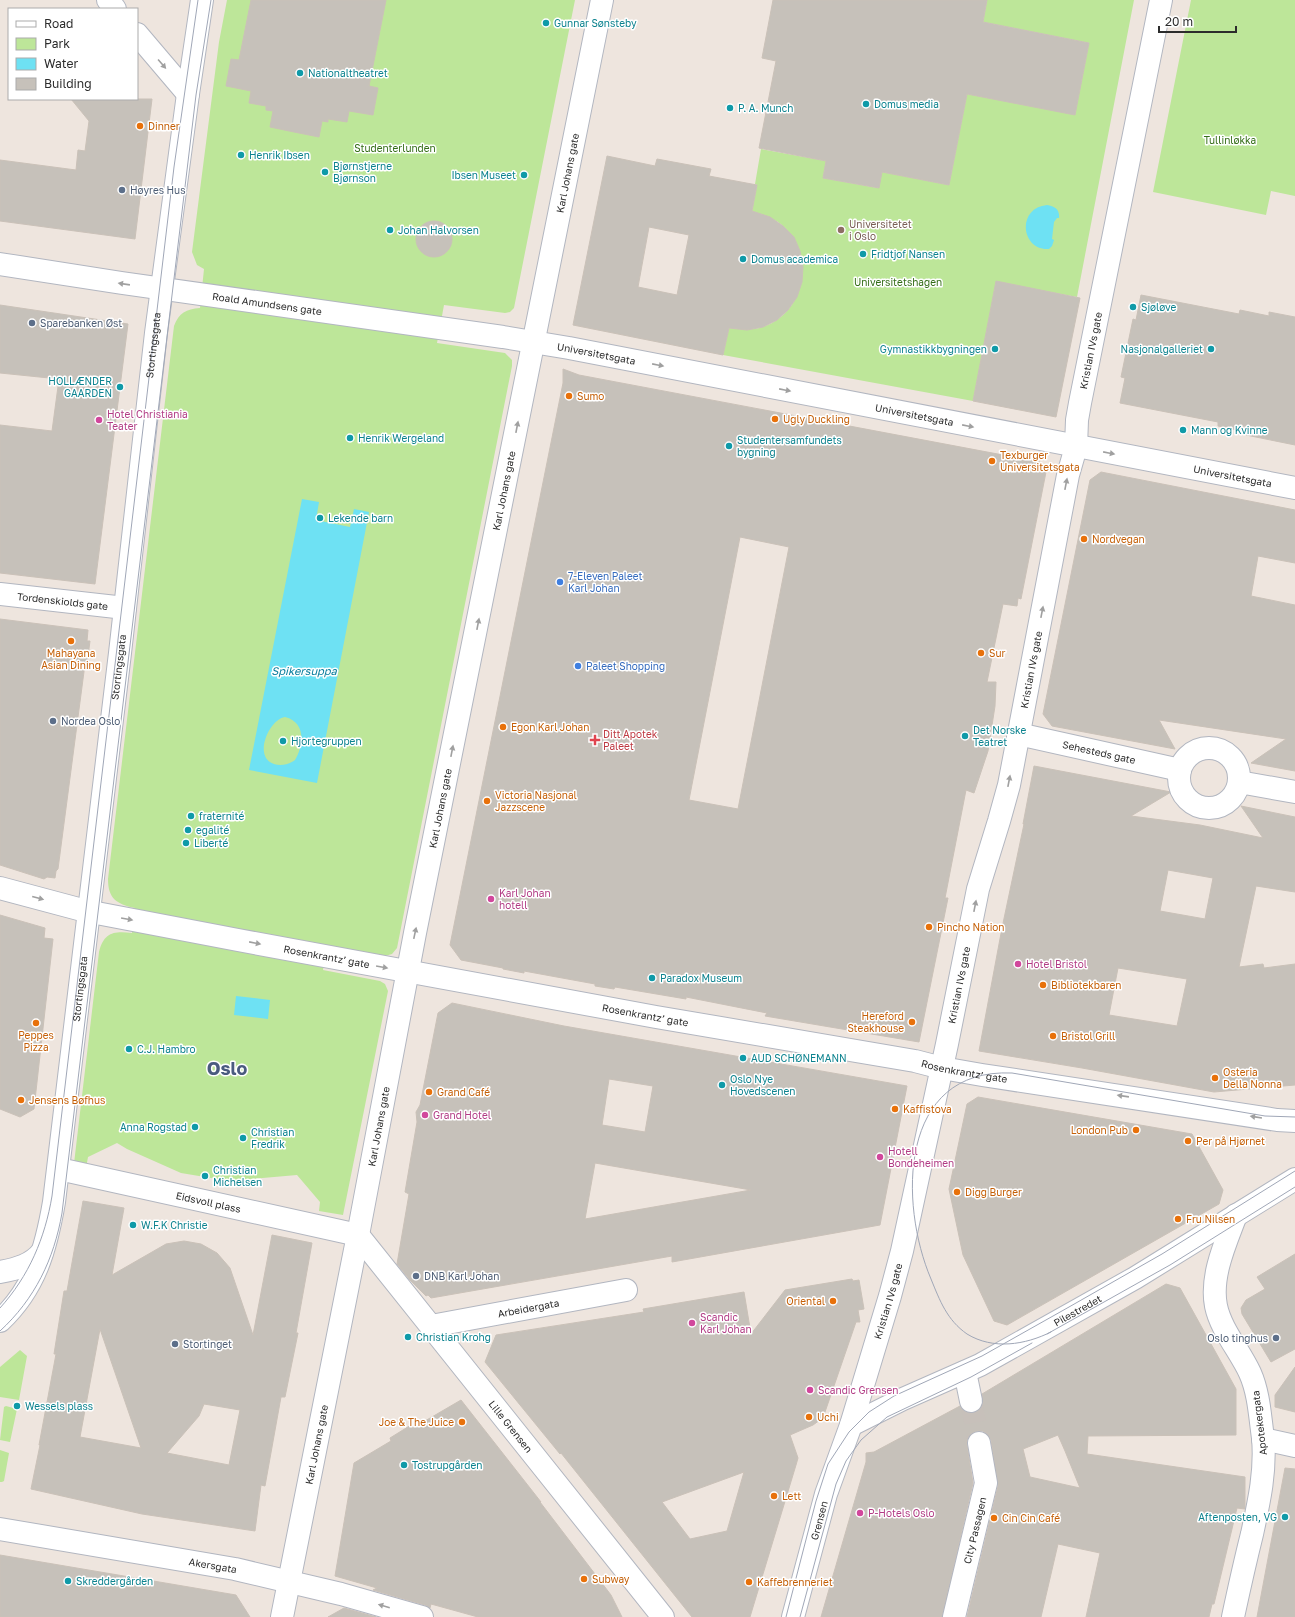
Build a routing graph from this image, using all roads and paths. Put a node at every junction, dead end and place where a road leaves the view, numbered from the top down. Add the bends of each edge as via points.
1 (108, 0) edge
2 (202, 0) edge
3 (602, 0) edge
4 (1161, 0) edge
5 (114, 8) edge
6 (138, 35) edge
7 (188, 94) junction
8 (0, 264) edge
9 (163, 289) junction
10 (534, 342) junction
11 (1076, 447) junction
12 (1295, 488) edge
13 (0, 594) edge
14 (125, 608) junction
15 (1018, 734) junction
16 (1180, 770) junction
17 (1239, 782) junction
18 (1295, 792) edge
19 (0, 888) edge
20 (89, 912) junction
21 (408, 972) junction
22 (942, 1068) junction
23 (1295, 1121) edge
24 (59, 1169) junction
25 (1295, 1179) edge
26 (1236, 1215) junction
27 (358, 1235) junction
28 (42, 1252) junction
29 (0, 1272) edge
30 (626, 1290) dead end
31 (0, 1321) edge
32 (431, 1326) junction
33 (965, 1372) junction
34 (971, 1400) tunnel mouth
35 (852, 1426) junction
36 (1263, 1439) junction
37 (978, 1443) tunnel mouth
38 (1295, 1446) edge
39 (0, 1529) edge
40 (290, 1582) junction
41 (282, 1617) edge
42 (422, 1617) edge
43 (664, 1617) edge
44 (793, 1617) edge
45 (954, 1617) edge
46 (1233, 1617) edge

1 - 5 street
2 - 7 street, Stortingsgata
3 - 10 street, Karl Johans gate
4 - 11 street, Kristian IVs gate via 1080,402
6 -> 7 street
7 - 9 street, Stortingsgata
9 -> 8 street, Roald Amundsens gate
9 - 10 street, Roald Amundsens gate
9 - 14 street, Stortingsgata
10 -> 11 street, Universitetsgata
21 -> 10 street, Karl Johans gate
11 -> 12 street, Universitetsgata
15 -> 11 street, Kristian IVs gate via 1068,475
13 - 14 street, Tordenskiolds gate
14 - 20 street, Stortingsgata
15 - 16 street, Sehesteds gate
22 -> 15 street, Kristian IVs gate via 978,890 1000,821
16 - 17 street via 1190,755 1199,750 1220,750 1234,762
16 - 17 street via 1182,791 1188,799 1204,807 1214,808 1224,804 1232,797
17 - 18 street
19 -> 20 street, Rosenkrantz’ gate
20 -> 21 street, Rosenkrantz’ gate
20 - 24 street, Stortingsgata
21 - 22 street, Rosenkrantz’ gate via 915,1061
21 - 27 street, Karl Johans gate
23 -> 22 street, Rosenkrantz’ gate
22 - 35 street, Kristian IVs gate via 892,1288
24 - 27 street, Eidsvoll plass
24 - 28 street, Stortingsgata via 50,1229
25 - 26 street, Pilestredet
26 - 33 street, Pilestredet via 1135,1278
26 - 36 street, Apotekergata via 1217,1273 1216,1305 1220,1318 1250,1373
27 - 32 street, Lille Grensen
27 - 40 street, Karl Johans gate
28 - 29 street via 28,1264
28 - 31 street, Stortingsgata via 37,1270 23,1294
30 - 32 street, Arbeidergata
32 - 43 street, Lille Grensen
33 - 34 street
33 - 35 street, Pilestredet via 890,1405
35 - 44 street, Grensen via 826,1494
36 - 38 street
36 - 46 street, Apotekergata via 1264,1467 1261,1487
37 - 45 street, City Passagen via 986,1483
39 - 40 street, Akersgata via 235,1569
40 - 41 street, Karl Johans gate
42 -> 40 street, Akersgata

